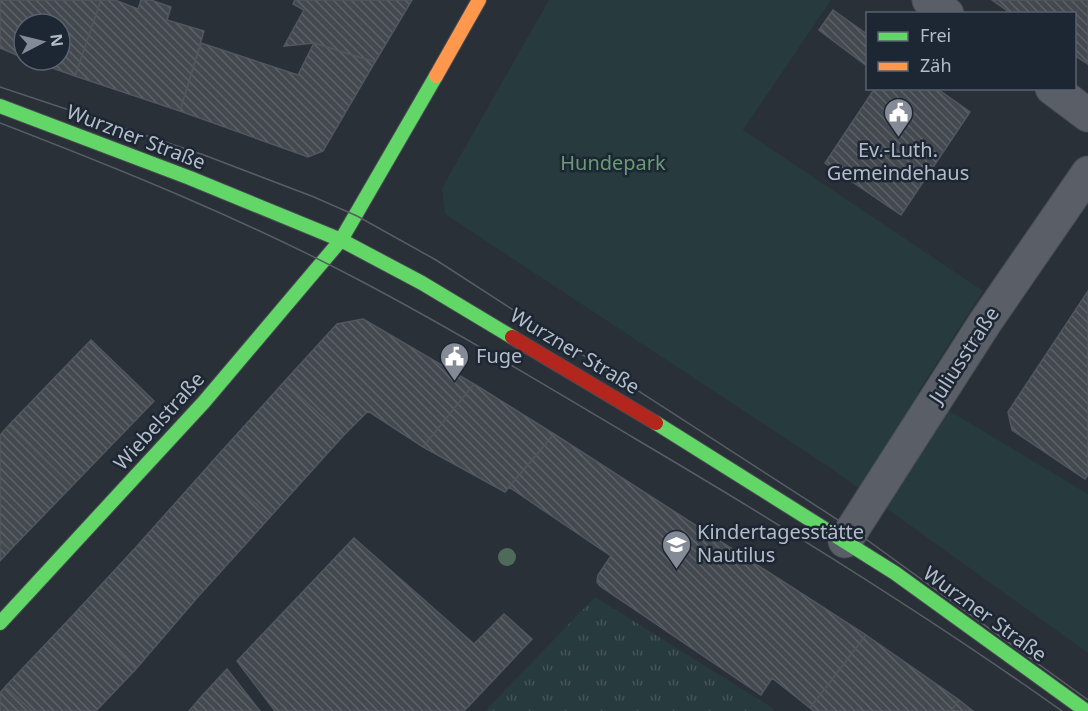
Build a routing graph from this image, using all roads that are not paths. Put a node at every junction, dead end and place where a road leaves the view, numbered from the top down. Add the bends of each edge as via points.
1 (479, 0) edge
2 (929, 0) edge
3 (944, 12) edge
4 (1055, 90) edge
5 (0, 106) edge
6 (1088, 115) edge
7 (1088, 173) edge
8 (341, 240) junction
9 (845, 541) junction
10 (0, 623) edge
11 (1086, 711) edge

1 - 8 main road, Wiebelstraße
2 - 3 street
4 - 6 street
5 - 8 main road, Wurzner Straße
7 - 9 street, Juliusstraße via 986,321
8 - 9 main road, Wurzner Straße via 586,380
8 - 10 main road, Wiebelstraße via 204,402
9 - 11 main road, Wurzner Straße

